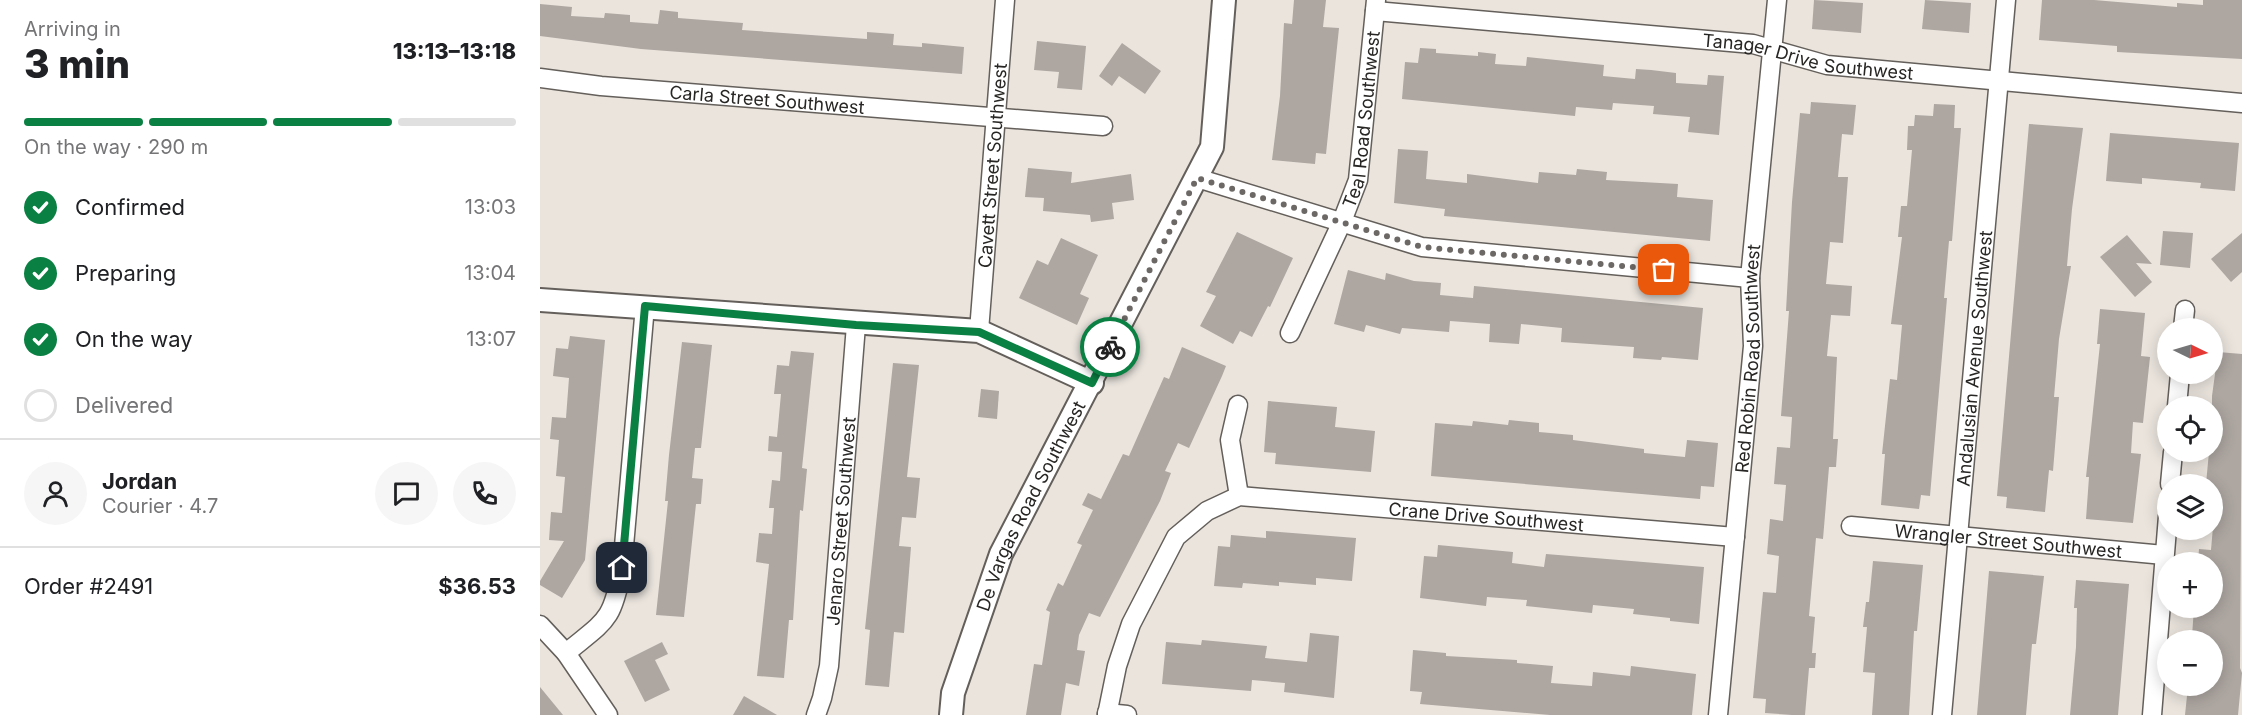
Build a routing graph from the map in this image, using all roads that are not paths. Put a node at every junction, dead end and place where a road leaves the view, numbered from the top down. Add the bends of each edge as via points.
1 (1005, 0) edge
2 (1224, 0) edge
3 (1777, 0) edge
4 (2006, 0) edge
5 (1375, 6) edge
6 (1773, 48) junction
7 (540, 78) edge
8 (1998, 82) junction
9 (2242, 103) edge
10 (996, 117) junction
11 (1103, 126) dead end
12 (1197, 178) junction
13 (1341, 224) junction
14 (1750, 278) junction
15 (540, 300) edge
16 (645, 306) junction
17 (856, 325) junction
18 (979, 332) junction
19 (1290, 333) dead end
20 (1092, 383) junction
21 (1238, 405) dead end
22 (1239, 496) junction
23 (1851, 526) dead end
24 (1956, 535) junction
25 (1735, 537) junction
26 (2157, 554) edge
27 (2159, 618) edge
28 (540, 625) edge
29 (566, 653) junction
30 (1107, 714) edge
31 (608, 715) edge
32 (816, 715) edge
33 (951, 715) edge
34 (1127, 715) edge
35 (1718, 715) edge
36 (1942, 715) edge
37 (2152, 715) edge

1 - 10 street, Cavett Street Southwest
2 - 12 street, De Vargas Road Southwest via 1212,147
3 - 6 street, Red Robin Road Southwest
4 - 8 street, Andalusian Avenue Southwest
5 - 6 street, Tanager Drive Southwest
5 - 13 street, Teal Road Southwest via 1358,180
6 - 8 street, Tanager Drive Southwest via 1827,65
6 - 14 street, Red Robin Road Southwest
7 - 10 street, Carla Street Southwest
8 - 9 street, Tanager Drive Southwest
8 - 24 street, Andalusian Avenue Southwest
10 - 11 street, Carla Street Southwest
10 - 18 street, Cavett Street Southwest
12 - 13 street
12 - 20 street, De Vargas Road Southwest
13 - 14 street via 1422,247
13 - 19 street, Teal Road Southwest
14 - 25 street, Red Robin Road Southwest via 1753,346
15 - 16 street
16 - 17 street
16 - 29 street via 616,603 606,621
17 - 18 street
17 - 32 street, Jenaro Street Southwest via 828,666
18 - 20 street
20 - 33 street, De Vargas Road Southwest via 1001,554 953,693
21 - 22 street via 1230,440
22 - 25 street, Crane Drive Southwest
22 - 30 street via 1207,511 1176,537 1131,624 1116,666
23 - 24 street, Wrangler Street Southwest
24 - 26 street, Wrangler Street Southwest
24 - 36 street, Andalusian Avenue Southwest
25 - 35 street, Red Robin Road Southwest
27 - 37 street
28 - 29 street
29 - 31 street
30 - 34 street

